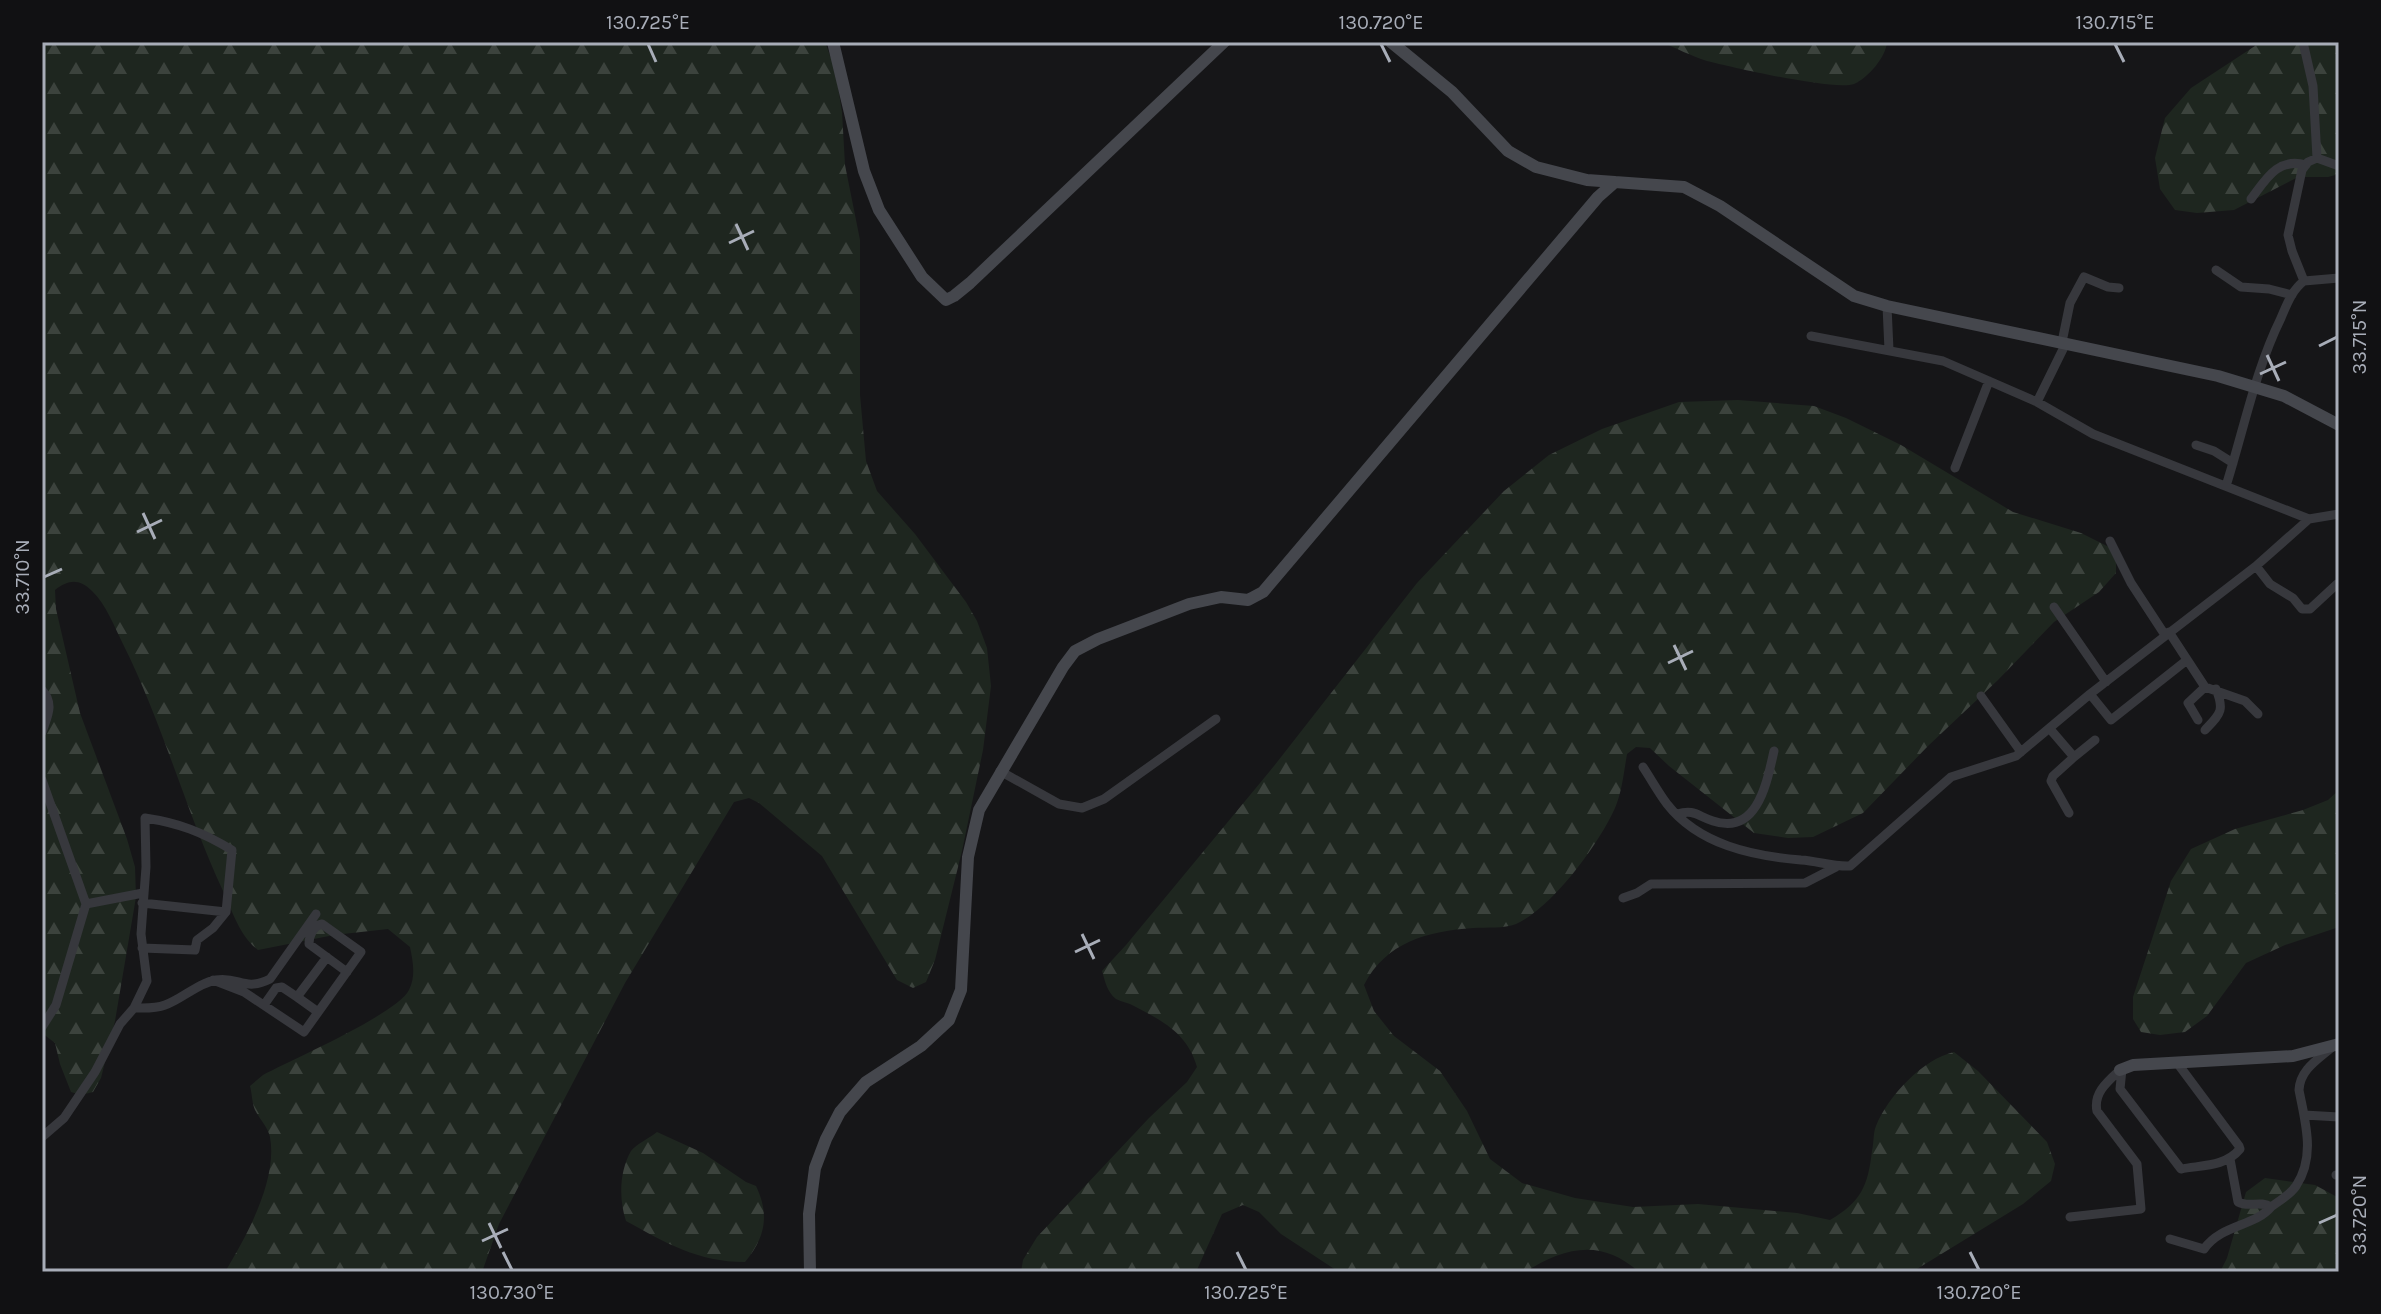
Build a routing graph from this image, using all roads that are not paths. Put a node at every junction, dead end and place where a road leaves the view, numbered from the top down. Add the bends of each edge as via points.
1 (833, 42) edge
2 (1224, 42) edge
3 (1391, 42) edge
4 (2303, 42) edge
5 (2317, 158) junction
6 (2306, 165) junction
7 (2339, 166) edge
8 (1615, 182) junction
9 (2251, 199) dead end
10 (2216, 270) dead end
11 (2339, 278) edge
12 (2304, 281) junction
13 (2119, 288) dead end
14 (2292, 295) junction
15 (1887, 306) junction
16 (1811, 336) dead end
17 (2064, 342) junction
18 (1889, 350) junction
19 (1989, 381) junction
20 (2254, 385) junction
21 (2037, 402) junction
22 (2339, 425) edge
23 (2196, 445) dead end
24 (2233, 463) junction
25 (1955, 468) dead end
26 (2226, 486) junction
27 (2339, 514) edge
28 (2309, 519) junction
29 (2110, 541) dead end
30 (2256, 566) junction
31 (2337, 584) edge
32 (2054, 607) dead end
33 (2167, 634) junction
34 (2187, 660) junction
35 (2106, 682) junction
36 (2210, 688) junction
37 (2090, 694) junction
38 (44, 695) edge
39 (1981, 696) dead end
40 (2258, 714) dead end
41 (1216, 719) dead end
42 (2198, 720) dead end
43 (2050, 729) junction
44 (2205, 730) dead end
45 (42, 732) edge
46 (2095, 740) dead end
47 (1774, 751) dead end
48 (2021, 752) junction
49 (2074, 757) junction
50 (1643, 767) dead end
51 (1000, 771) junction
52 (42, 780) edge
53 (2069, 813) dead end
54 (1677, 814) junction
55 (1836, 867) junction
56 (142, 898) junction
57 (1623, 898) dead end
58 (86, 904) junction
59 (226, 912) junction
60 (316, 914) dead end
61 (142, 948) junction
62 (327, 957) junction
63 (347, 972) junction
64 (213, 980) junction
65 (297, 997) junction
66 (264, 1005) junction
67 (134, 1008) junction
68 (318, 1012) junction
69 (42, 1027) edge
70 (2336, 1045) edge
71 (2178, 1064) junction
72 (2121, 1070) junction
73 (2304, 1115) junction
74 (2339, 1117) edge
75 (42, 1137) edge
76 (2230, 1159) junction
77 (2271, 1207) junction
78 (2070, 1217) dead end
79 (2170, 1239) dead end
80 (810, 1272) edge

1 - 2 street via 864,171 879,210 922,277 946,300
3 - 8 street via 1452,92 1508,151 1562,175
4 - 5 street via 2313,86
5 - 6 street
5 - 7 street
6 - 9 street via 2277,167
6 - 12 street via 2288,235
8 - 15 street via 1684,187 1703,195 1854,296
8 - 51 street via 1263,592 1248,600 1221,597 1189,604 1075,651
10 - 14 street via 2241,287
11 - 12 street
12 - 14 street
13 - 17 street via 2084,277 2070,303
14 - 20 street
15 - 17 street
15 - 18 street
16 - 18 street
17 - 20 street
17 - 21 street
18 - 19 street via 1943,361
19 - 21 street
19 - 25 street
20 - 22 street
20 - 24 street
21 - 26 street via 2093,434
23 - 24 street
24 - 26 street
26 - 28 street
27 - 28 street
28 - 30 street
29 - 33 street via 2135,591
30 - 31 street via 2302,609 2310,609
30 - 33 street
32 - 35 street
33 - 34 street
33 - 35 street
34 - 36 street
34 - 37 street via 2111,720
35 - 37 street
36 - 40 street via 2245,701
36 - 42 street via 2188,703
36 - 44 street via 2222,702
37 - 43 street
38 - 45 street via 51,711
39 - 48 street
41 - 51 street via 1104,799 1082,808 1059,804
43 - 48 street
43 - 49 street
46 - 49 street
47 - 54 street via 1766,786 1744,818 1726,824 1698,813
48 - 55 street via 1951,777 1850,866
49 - 53 street via 2051,781
50 - 54 street
51 - 80 street via 979,810 968,857 961,990 949,1020 921,1046 866,1082 834,1123 815,1168
52 - 58 street
54 - 55 street via 1728,848
55 - 57 street via 1805,883 1651,884
56 - 58 street
56 - 59 street
56 - 59 street via 145,818 174,822 232,850
56 - 61 street
58 - 69 street via 56,1005
59 - 61 street via 197,940 195,950
60 - 64 street via 270,979 248,985
61 - 67 street via 147,981
62 - 63 street
62 - 63 street via 309,944 322,924 361,952
62 - 65 street
63 - 68 street
64 - 66 street
64 - 67 street via 166,1005
65 - 66 street via 276,988
65 - 68 street
66 - 68 street via 304,1032
67 - 75 street via 64,1118
70 - 71 street via 2293,1056
70 - 73 street via 2299,1081
71 - 72 street
71 - 76 street via 2239,1146
72 - 76 street via 2120,1089 2181,1169
72 - 78 street via 2095,1104 2137,1164 2141,1209
73 - 74 street
73 - 77 street via 2306,1161 2296,1186
76 - 77 street via 2238,1202
77 - 79 street via 2219,1234 2204,1249

